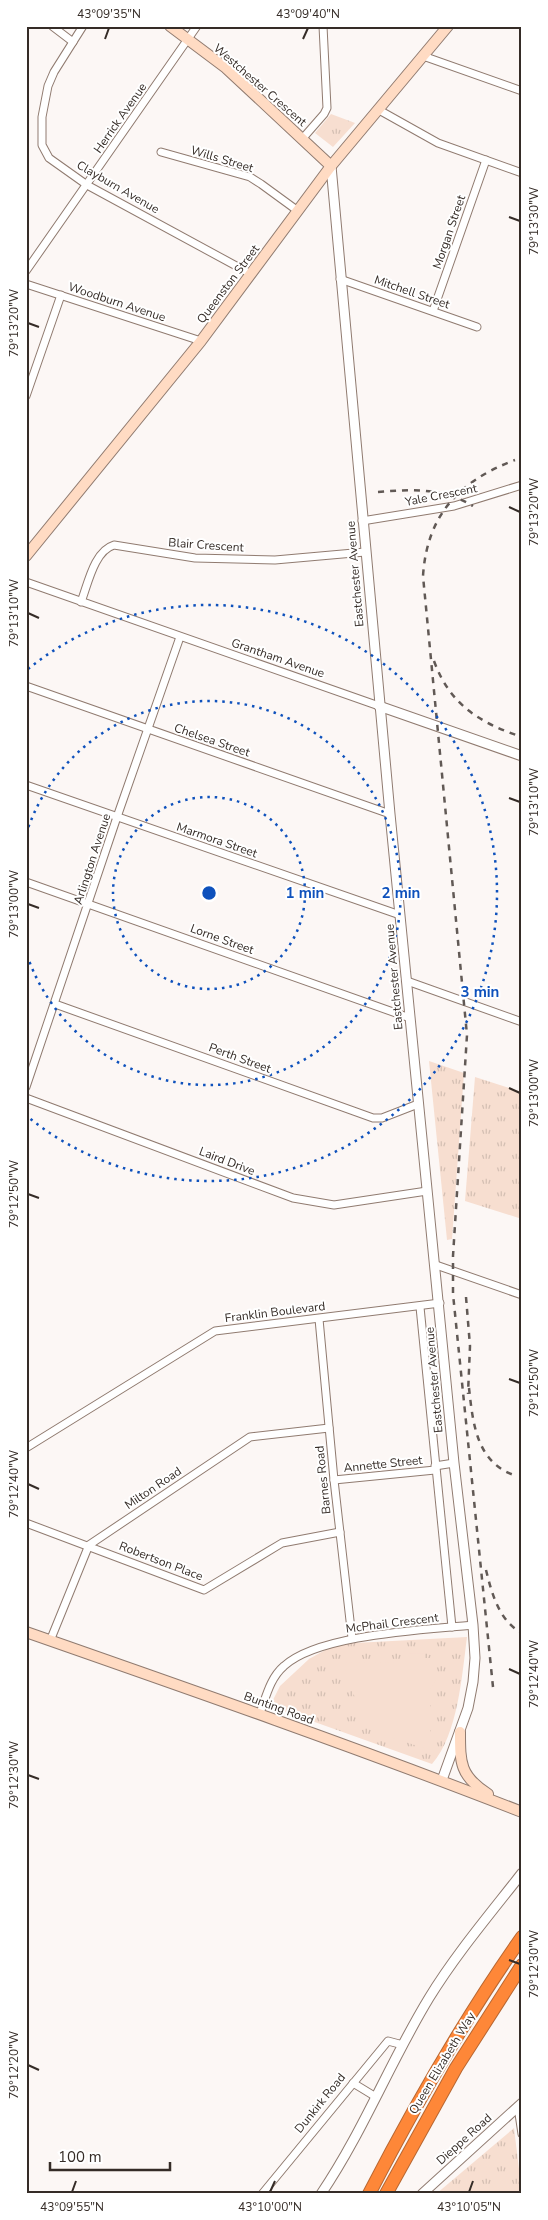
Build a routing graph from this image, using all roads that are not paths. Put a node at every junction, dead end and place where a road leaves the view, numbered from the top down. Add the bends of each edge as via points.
1 (52, 26) edge
2 (84, 26) edge
3 (170, 26) edge
4 (197, 26) edge
5 (323, 26) edge
6 (448, 26) edge
7 (187, 40) junction
8 (73, 42) junction
9 (423, 56) junction
10 (522, 91) edge
11 (379, 110) junction
12 (303, 138) junction
13 (162, 152) dead end
14 (486, 160) junction
15 (331, 166) junction
16 (522, 173) edge
17 (87, 185) junction
18 (298, 211) junction
19 (26, 271) edge
20 (251, 274) junction
21 (340, 279) junction
22 (26, 284) edge
23 (62, 295) junction
24 (433, 312) junction
25 (477, 327) dead end
26 (201, 340) junction
27 (26, 396) edge
28 (522, 485) edge
29 (362, 521) junction
30 (28, 550) edge
31 (365, 552) junction
32 (26, 582) edge
33 (81, 602) junction
34 (180, 637) junction
35 (26, 686) edge
36 (379, 706) junction
37 (148, 729) junction
38 (522, 756) edge
39 (26, 786) edge
40 (390, 814) junction
41 (117, 817) junction
42 (26, 882) edge
43 (89, 903) junction
44 (400, 915) junction
45 (407, 981) junction
46 (55, 1004) junction
47 (410, 1018) junction
48 (522, 1022) edge
49 (30, 1063) edge
50 (26, 1087) edge
51 (26, 1098) edge
52 (418, 1104) junction
53 (427, 1191) junction
54 (436, 1265) junction
55 (522, 1295) edge
56 (440, 1303) junction
57 (420, 1306) junction
58 (319, 1319) junction
59 (329, 1428) junction
60 (26, 1448) edge
61 (454, 1463) junction
62 (435, 1468) junction
63 (334, 1480) junction
64 (26, 1523) edge
65 (340, 1532) junction
66 (89, 1545) junction
67 (473, 1625) junction
68 (452, 1627) junction
69 (26, 1632) edge
70 (352, 1638) junction
71 (50, 1640) junction
72 (260, 1714) junction
73 (460, 1732) junction
74 (442, 1780) junction
75 (506, 1806) junction
76 (522, 1812) edge
77 (522, 1873) edge
78 (522, 1937) edge
79 (522, 1965) edge
80 (402, 2046) junction
81 (353, 2083) junction
82 (376, 2096) junction
83 (520, 2105) edge
84 (522, 2134) edge
85 (262, 2194) edge
86 (321, 2194) edge
87 (369, 2194) edge
88 (386, 2194) edge
89 (422, 2194) edge

1 - 8 street
2 - 8 street, Clayburn Avenue
3 - 7 main road, Westchester Crescent
4 - 7 street, Herrick Avenue
5 - 12 street via 327,108
6 - 9 main road, Queenston Street
7 - 12 main road, Westchester Crescent via 226,68
7 - 17 street, Herrick Avenue
8 - 17 street, Clayburn Avenue via 48,86 42,117 42,145 49,158
9 - 10 street
9 - 11 main road, Queenston Street
11 - 14 street via 438,143
11 - 15 main road, Queenston Street
12 - 15 main road, Westchester Crescent
13 - 18 street, Wills Street via 250,178
14 - 16 street
14 - 24 street, Morgan Street
15 - 18 main road, Queenston Street
15 - 21 street, Eastchester Avenue
17 - 19 street, Herrick Avenue
17 - 20 street, Clayburn Avenue
18 - 20 main road, Queenston Street
20 - 26 main road, Queenston Street
21 - 24 street, Mitchell Street
21 - 29 street, Eastchester Avenue
22 - 23 street, Woodburn Avenue
23 - 26 street, Woodburn Avenue
23 - 27 street
24 - 25 street, Mitchell Street
26 - 30 main road, Queenston Street
28 - 29 street, Yale Crescent via 468,503
29 - 31 street, Eastchester Avenue
31 - 33 street, Blair Crescent via 265,560 195,558 114,545 99,556
31 - 36 street, Eastchester Avenue
32 - 33 street, Grantham Avenue
33 - 34 street, Grantham Avenue
34 - 36 street, Grantham Avenue
34 - 37 street, Arlington Avenue
35 - 37 street, Chelsea Street
36 - 38 street, Grantham Avenue
36 - 40 street, Eastchester Avenue
37 - 40 street, Chelsea Street
37 - 41 street, Arlington Avenue
39 - 41 street, Marmora Street
40 - 44 street, Eastchester Avenue
41 - 43 street, Arlington Avenue
41 - 44 street, Marmora Street
42 - 43 street, Lorne Street
43 - 46 street, Arlington Avenue
43 - 47 street, Lorne Street
44 - 45 street, Eastchester Avenue
45 - 47 street, Eastchester Avenue
45 - 48 street
46 - 49 street, Arlington Avenue
46 - 52 street, Perth Street via 373,1118 382,1118
47 - 52 street, Eastchester Avenue
49 - 50 street, Arlington Avenue
51 - 53 street, Laird Drive via 293,1198 334,1205
52 - 53 street, Eastchester Avenue
53 - 54 street, Eastchester Avenue
54 - 55 street
54 - 56 street, Eastchester Avenue
56 - 57 street, Franklin Boulevard
56 - 61 street, Eastchester Avenue
57 - 58 street, Franklin Boulevard
57 - 62 street, Eastchester Avenue
58 - 59 street, Barnes Road
58 - 60 street, Franklin Boulevard via 216,1331
59 - 63 street, Barnes Road
59 - 66 street, Milton Road via 250,1437
61 - 62 street, Annette Street
61 - 67 street, Eastchester Avenue
62 - 63 street, Annette Street
62 - 68 street, Eastchester Avenue
63 - 65 street, Barnes Road
64 - 66 street, Robertson Place
65 - 66 street, Robertson Place via 282,1543 204,1590
65 - 70 street, Barnes Road
66 - 71 street
67 - 68 street, McPhail Crescent
67 - 73 street, Eastchester Avenue via 473,1682
68 - 70 street, McPhail Crescent
69 - 71 main road, Bunting Road
70 - 72 street, McPhail Crescent via 302,1654 284,1666 273,1680
71 - 72 main road, Bunting Road
72 - 74 main road, Bunting Road
73 - 74 street, Eastchester Avenue
73 - 75 main road via 464,1771 474,1784
74 - 75 main road, Bunting Road
75 - 76 main road, Bunting Road
77 - 80 street via 444,1975
78 - 87 highway, Queen Elizabeth Way via 448,2049
79 - 88 highway, Queen Elizabeth Way via 456,2068
80 - 81 street, Dunkirk Road via 388,2041
80 - 82 street
81 - 82 street
81 - 85 street, Dunkirk Road
82 - 86 street via 344,2160
83 - 84 street
83 - 89 street, Dieppe Road

